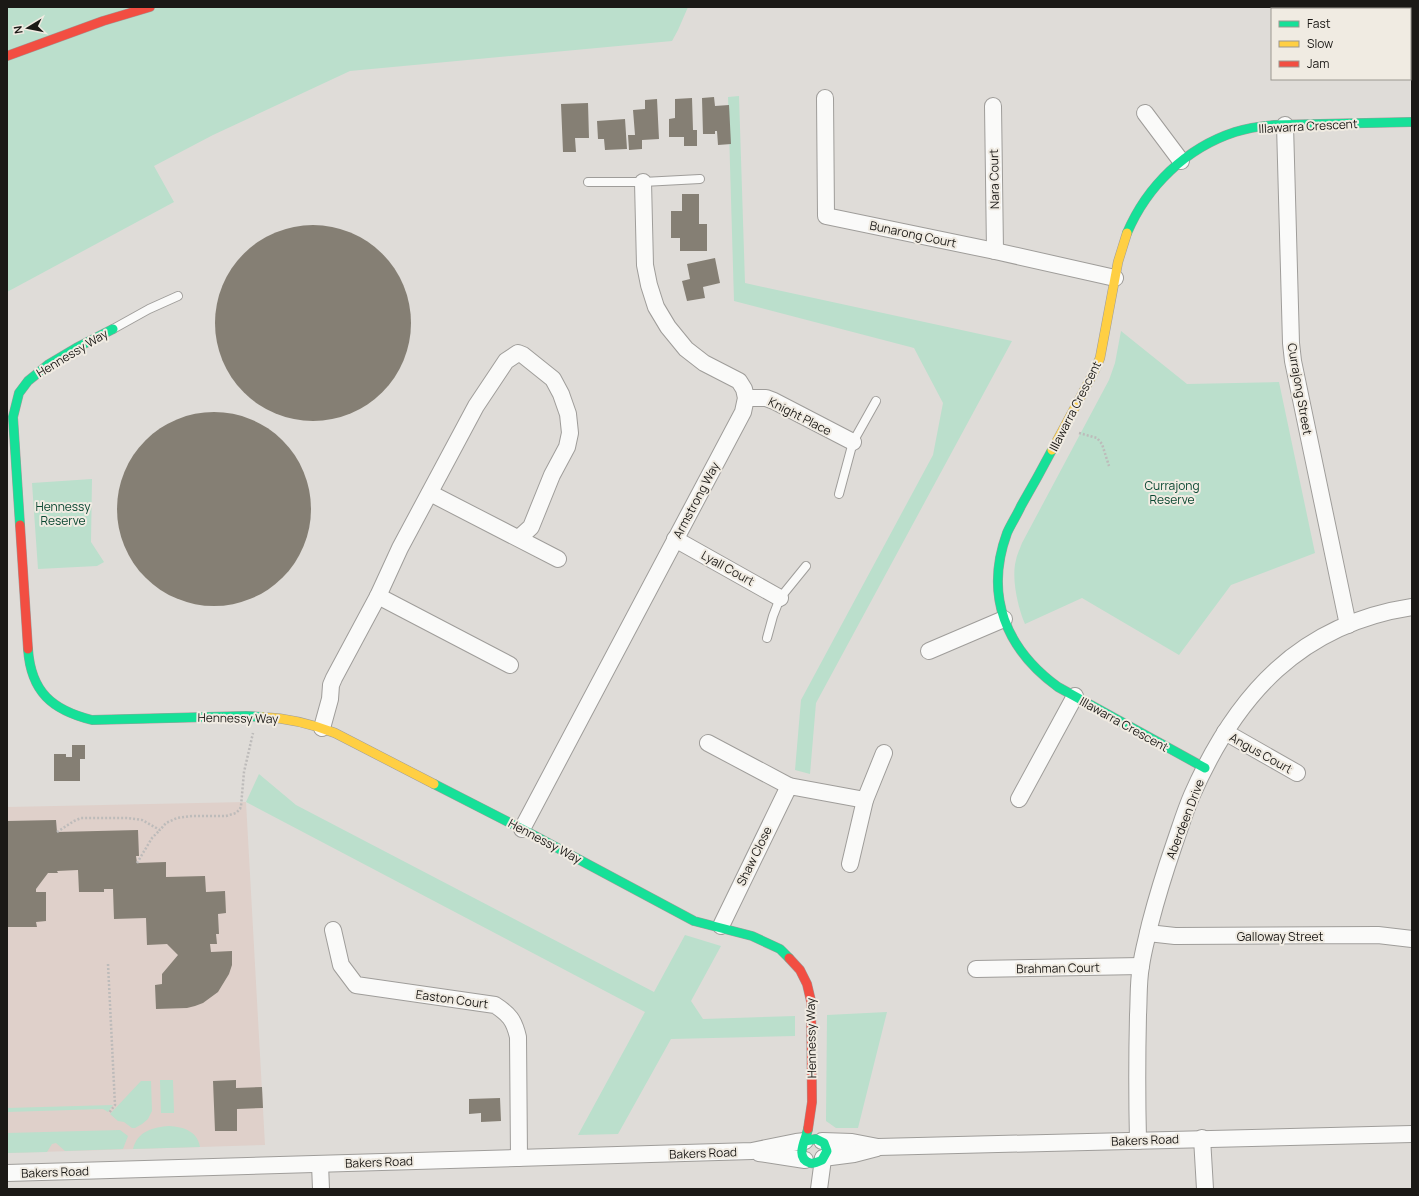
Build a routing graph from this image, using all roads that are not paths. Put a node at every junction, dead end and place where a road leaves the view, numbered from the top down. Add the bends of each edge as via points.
1 (150, 7) edge
2 (7, 56) edge
3 (825, 98) dead end
4 (993, 106) dead end
5 (1146, 113) dead end
6 (1412, 122) edge
7 (1285, 125) junction
8 (1181, 161) junction
9 (700, 179) dead end
10 (588, 182) dead end
11 (643, 182) junction
12 (995, 251) junction
13 (1115, 278) junction
14 (178, 296) dead end
15 (113, 329) joint
16 (746, 398) junction
17 (876, 401) dead end
18 (853, 442) junction
19 (430, 493) junction
20 (839, 494) dead end
21 (519, 538) junction
22 (675, 538) junction
23 (558, 559) dead end
24 (806, 566) dead end
25 (378, 596) junction
26 (780, 598) junction
27 (1412, 606) edge
28 (1004, 619) junction
29 (1348, 625) junction
30 (767, 638) dead end
31 (929, 651) dead end
32 (510, 665) dead end
33 (1074, 696) junction
34 (317, 727) junction
35 (1225, 732) junction
36 (708, 743) dead end
37 (884, 753) dead end
38 (1205, 768) junction
39 (1297, 773) dead end
40 (789, 786) junction
41 (1019, 799) dead end
42 (865, 800) junction
43 (522, 829) junction
44 (850, 864) dead end
45 (721, 926) junction
46 (333, 930) dead end
47 (1148, 933) junction
48 (1412, 939) edge
49 (1141, 966) junction
50 (976, 969) dead end
51 (812, 1110) junction
52 (1412, 1134) edge
53 (1202, 1138) junction
54 (805, 1141) junction
55 (821, 1141) junction
56 (1138, 1141) junction
57 (878, 1147) junction
58 (752, 1151) junction
59 (519, 1158) junction
60 (823, 1159) junction
61 (806, 1160) junction
62 (320, 1164) junction
63 (7, 1173) edge
64 (321, 1189) edge
65 (813, 1189) edge
66 (819, 1189) edge
67 (1205, 1189) edge

1 - 2 main road
3 - 12 street, Bunarong Court via 826,216
4 - 12 street, Nara Court
5 - 8 street
6 - 7 main road, Illawarra Crescent
7 - 8 main road, Illawarra Crescent via 1235,132
7 - 29 street, Currajong Street via 1293,361
8 - 13 main road, Illawarra Crescent via 1157,184 1135,217 1126,236
9 - 11 lane
10 - 11 lane
11 - 16 street via 645,265 656,306 668,327 686,349 704,363 739,381
12 - 13 street, Bunarong Court
13 - 28 main road, Illawarra Crescent via 1100,358 1095,370 1003,544 999,584
14 - 15 lane, Hennessy Way
15 - 34 main road, Hennessy Way via 42,368 30,378 16,402 13,417 29,658 32,674 38,686 56,708 92,720 246,716 281,718
16 - 18 street, Knight Place via 766,398 774,401
16 - 22 street, Armstrong Way via 743,412
17 - 18 lane
18 - 20 lane
19 - 21 street
19 - 21 street via 490,382 506,361 518,353 523,355 553,379 568,414 570,433 567,447 552,475 531,527
19 - 25 street
21 - 23 street
22 - 26 street, Lyall Court
22 - 43 street, Armstrong Way
24 - 26 lane
25 - 32 street
25 - 34 street via 331,685 323,693
26 - 30 lane
27 - 29 street, Aberdeen Drive
28 - 31 street
28 - 33 main road, Illawarra Crescent via 1022,654 1052,683
29 - 35 street, Aberdeen Drive via 1310,643 1276,669 1251,695
33 - 38 main road, Illawarra Crescent
33 - 41 street
34 - 43 main road, Hennessy Way via 335,733
35 - 38 street, Aberdeen Drive
35 - 39 street, Angus Court
36 - 40 street
37 - 42 street
38 - 47 street, Aberdeen Drive via 1191,796 1162,878
40 - 42 street
40 - 45 street, Shaw Close
42 - 44 street
43 - 45 main road, Hennessy Way via 694,921
45 - 51 main road, Hennessy Way via 764,939 790,956 800,968 812,1001
46 - 59 street, Easton Court via 341,965 356,985 495,1005 506,1011 516,1027 518,1036
47 - 48 street, Galloway Street via 1175,936 1378,935
47 - 49 street, Aberdeen Drive
49 - 50 street, Brahman Court
49 - 56 street, Aberdeen Drive via 1137,1043
51 - 54 main road, Hennessy Way
51 - 55 street, Hennessy Way
52 - 53 street, Bakers Road
53 - 56 street, Bakers Road
53 - 67 street
54 - 55 main road via 811,1138
54 - 58 street, Bakers Road
54 - 61 main road via 801,1153
55 - 57 street, Bakers Road via 852,1142
55 - 60 main road via 826,1151
56 - 57 street, Bakers Road
57 - 60 street, Bakers Road
58 - 59 street, Bakers Road
58 - 61 street, Bakers Road
59 - 62 street, Bakers Road
60 - 61 main road via 813,1163
60 - 66 street
61 - 65 street
62 - 63 street, Bakers Road
62 - 64 street

